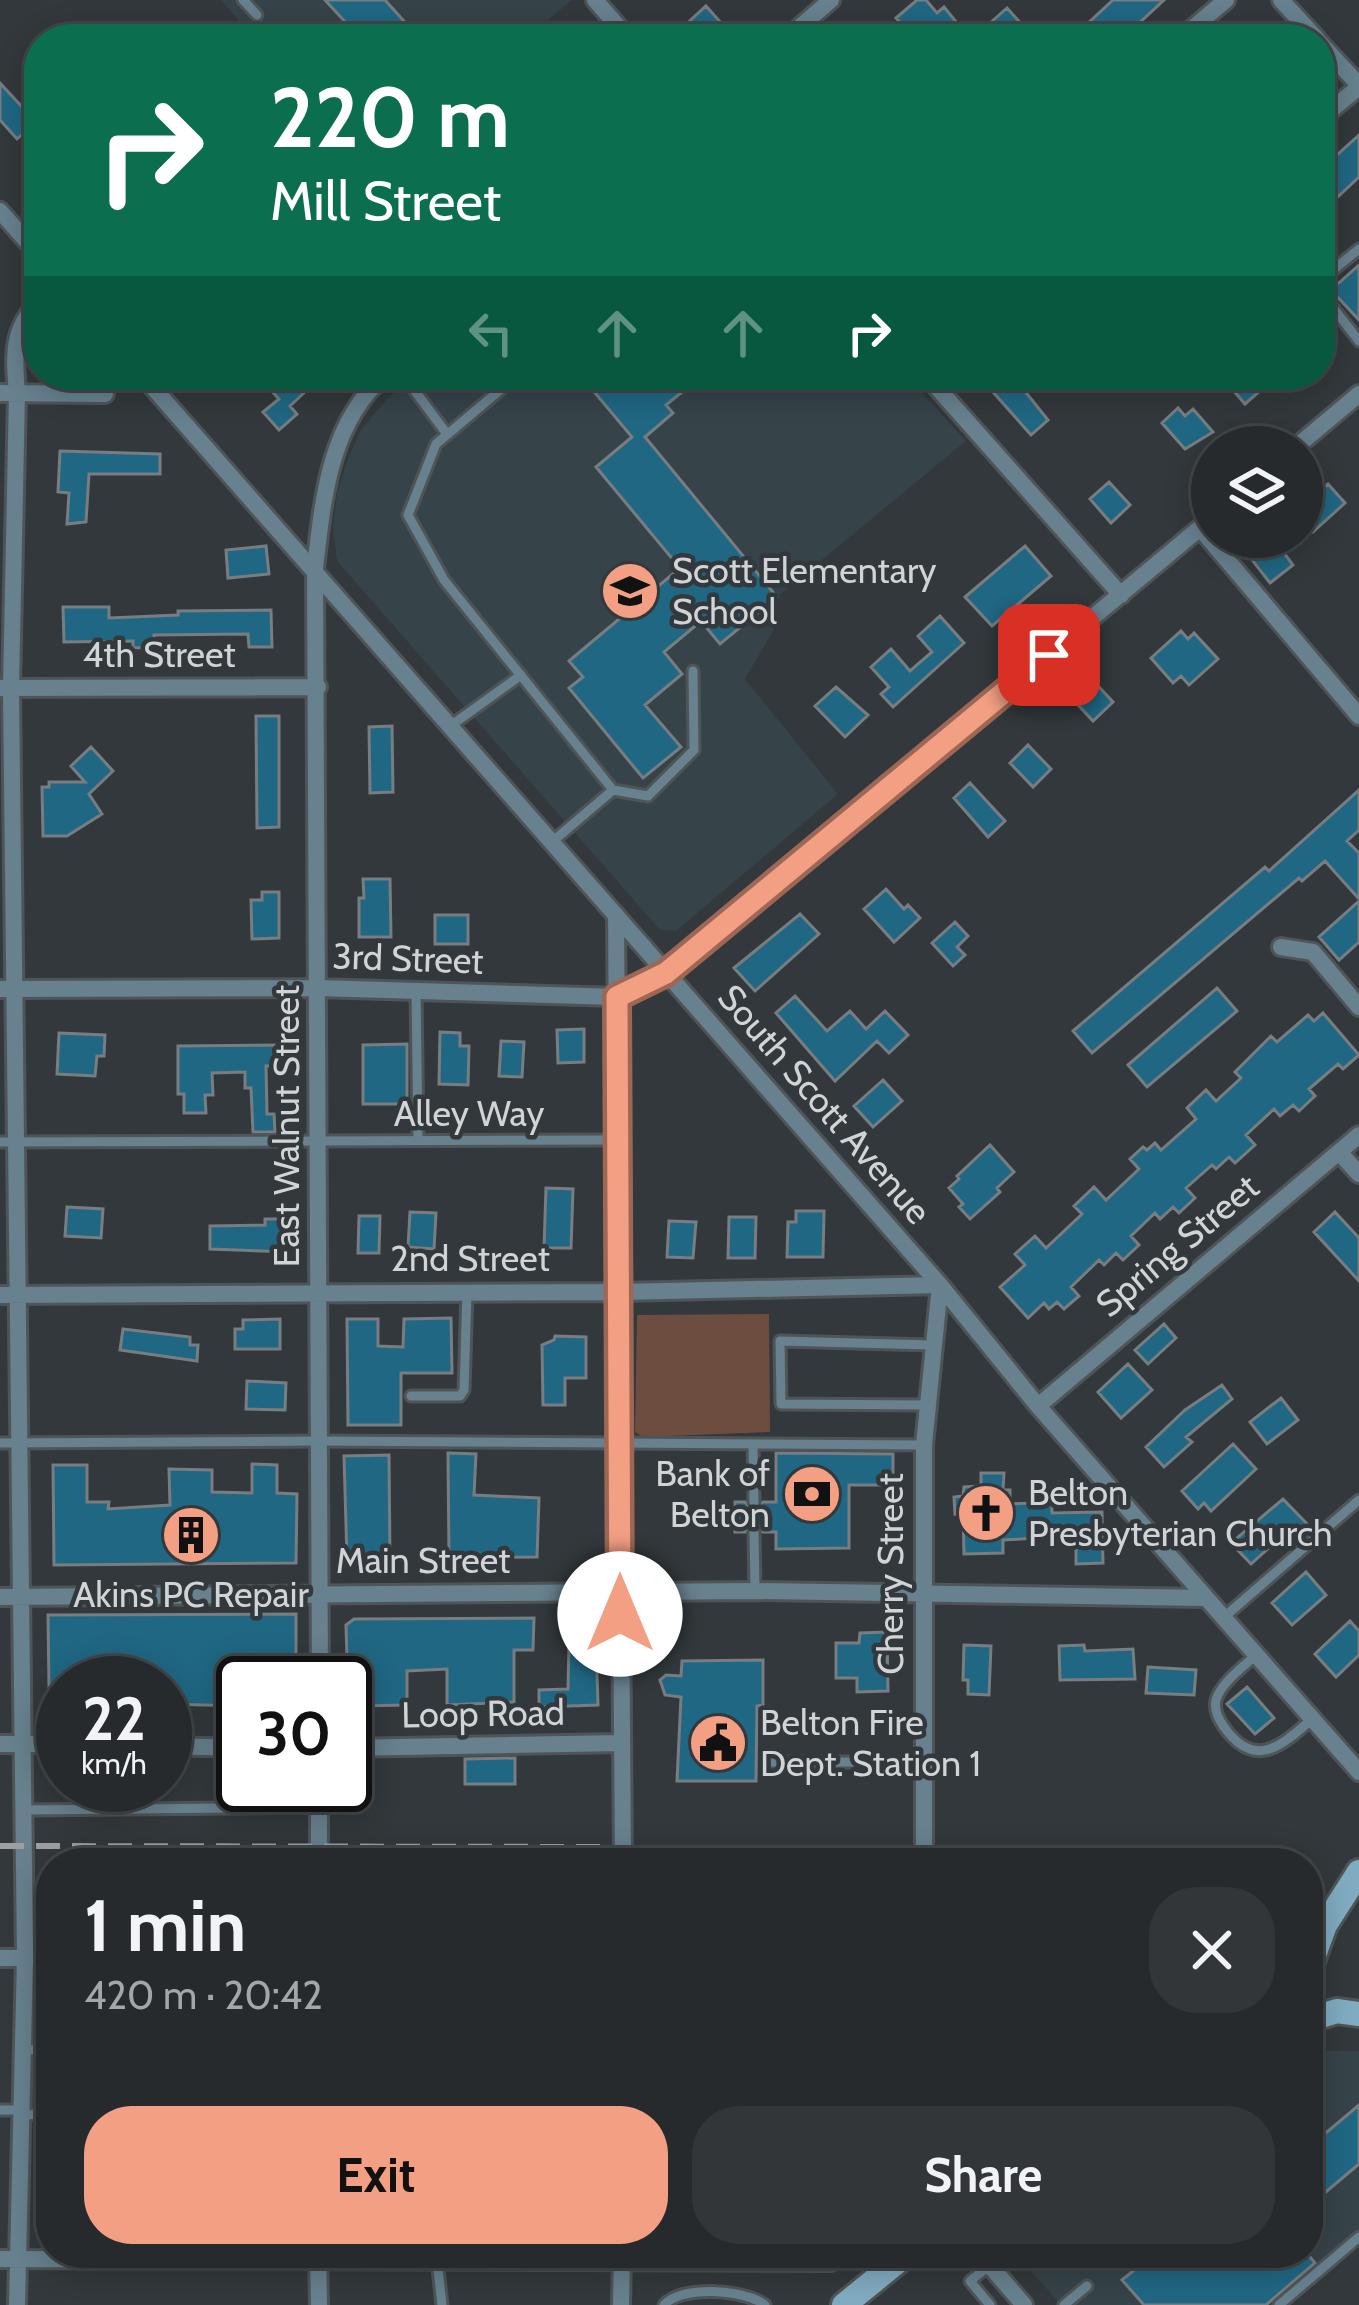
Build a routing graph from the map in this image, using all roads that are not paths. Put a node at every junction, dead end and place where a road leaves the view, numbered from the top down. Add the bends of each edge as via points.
1 (243, 0) edge
2 (595, 0) edge
3 (831, 0) edge
4 (1226, 0) edge
5 (1281, 0) edge
6 (256, 15) dead end
7 (616, 24) edge
8 (803, 24) edge
9 (1198, 24) edge
10 (1303, 24) edge
11 (1335, 60) edge
12 (1359, 86) edge
13 (1335, 106) edge
14 (0, 211) edge
15 (24, 238) edge
16 (1359, 249) edge
17 (1335, 268) edge
18 (1335, 308) edge
19 (24, 318) edge
20 (1359, 341) edge
21 (155, 390) edge
22 (360, 390) edge
23 (415, 390) edge
24 (500, 390) edge
25 (939, 390) edge
26 (8, 393) edge
27 (105, 394) dead end
28 (1359, 394) edge
29 (1321, 426) edge
30 (447, 434) junction
31 (1191, 536) edge
32 (7, 540) edge
33 (1234, 558) edge
34 (315, 568) junction
35 (1121, 595) junction
36 (693, 670) dead end
37 (521, 675) junction
38 (317, 687) junction
39 (6, 688) edge
40 (1359, 716) edge
41 (449, 727) junction
42 (614, 790) junction
43 (6, 840) edge
44 (552, 842) junction
45 (616, 914) junction
46 (1280, 947) dead end
47 (666, 973) junction
48 (319, 988) junction
49 (7, 989) edge
50 (416, 991) junction
51 (617, 997) junction
52 (1359, 1007) edge
53 (1359, 1135) edge
54 (619, 1139) junction
55 (418, 1140) junction
56 (8, 1142) edge
57 (319, 1142) junction
58 (1339, 1152) junction
59 (1359, 1174) edge
60 (940, 1286) junction
61 (320, 1291) junction
62 (467, 1291) junction
63 (621, 1292) junction
64 (8, 1295) edge
65 (932, 1345) junction
66 (410, 1396) dead end
67 (927, 1405) junction
68 (1038, 1406) junction
69 (320, 1441) junction
70 (9, 1443) edge
71 (620, 1445) junction
72 (753, 1445) junction
73 (924, 1445) junction
74 (1359, 1500) edge
75 (754, 1502) dead end
76 (754, 1532) dead end
77 (321, 1592) junction
78 (754, 1592) junction
79 (620, 1594) junction
80 (923, 1595) junction
81 (0, 1598) edge
82 (20, 1598) junction
83 (1205, 1598) junction
84 (1223, 1618) junction
85 (320, 1656) edge
86 (1256, 1656) junction
87 (1311, 1720) junction
88 (622, 1743) junction
89 (0, 1744) edge
90 (23, 1744) junction
91 (36, 1744) edge
92 (372, 1748) edge
93 (772, 1762) dead end
94 (922, 1762) junction
95 (1359, 1772) edge
96 (216, 1809) edge
97 (23, 1810) junction
98 (319, 1812) edge
99 (319, 1848) edge
100 (623, 1848) edge
101 (924, 1848) edge
102 (1359, 1872) edge
103 (1323, 1930) edge
104 (25, 1957) junction
105 (36, 1957) edge
106 (0, 1958) edge
107 (1359, 2014) edge
108 (1323, 2015) edge
109 (22, 2049) junction
110 (36, 2050) edge
111 (0, 2110) edge
112 (21, 2113) junction
113 (36, 2114) edge
114 (1359, 2237) edge
115 (9, 2259) edge
116 (318, 2268) edge
117 (438, 2268) edge
118 (622, 2268) edge
119 (890, 2268) edge
120 (978, 2268) edge
121 (992, 2268) edge
122 (1323, 2268) edge
123 (1323, 2268) edge
124 (1087, 2286) dead end
125 (17, 2305) edge
126 (319, 2305) edge
127 (442, 2305) edge
128 (622, 2305) edge
129 (664, 2305) edge
130 (765, 2305) edge
131 (844, 2305) edge
132 (990, 2305) edge
133 (1024, 2305) edge
134 (1064, 2305) edge
135 (1279, 2305) edge

1 - 6 lane
2 - 7 street
3 - 8 street
4 - 9 street
5 - 10 street
11 - 12 street
12 - 13 street
14 - 15 street
16 - 17 lane
18 - 20 lane
19 - 26 street
21 - 34 street, South Scott Avenue
22 - 34 street, East Walnut Street via 325,479
23 - 30 lane
24 - 30 lane
25 - 35 street
26 - 27 street
26 - 32 street
28 - 29 street
30 - 37 lane via 408,515 444,580
31 - 35 street, 3rd Street
32 - 39 street
33 - 40 street
34 - 38 street, East Walnut Street
34 - 41 street, South Scott Avenue
35 - 47 street, 3rd Street
36 - 42 lane via 694,750 649,796
37 - 41 lane
37 - 42 lane
38 - 39 street, 4th Street
38 - 48 street, East Walnut Street
39 - 43 street
41 - 44 street, South Scott Avenue
42 - 44 lane
43 - 49 street
44 - 45 street, South Scott Avenue
45 - 47 street, South Scott Avenue
45 - 51 street
46 - 52 street via 1313,952
47 - 51 street, 3rd Street
47 - 60 street, South Scott Avenue
48 - 49 street, 3rd Street
48 - 50 street, 3rd Street
48 - 57 street, East Walnut Street
49 - 56 street
50 - 51 street, 3rd Street
50 - 55 lane
51 - 54 street
53 - 58 street, Spring Street
54 - 55 lane, Alley Way
54 - 63 street
55 - 57 lane, Alley Way
56 - 57 lane, Alley Way
56 - 64 street
57 - 61 street, East Walnut Street
58 - 59 street
58 - 68 street, Spring Street
60 - 63 street, 2nd Street
60 - 65 street, Cherry Street
60 - 68 street, South Scott Avenue
61 - 62 street, 2nd Street
61 - 64 street, 2nd Street
61 - 69 street, East Walnut Street
62 - 63 street, 2nd Street
62 - 66 lane via 464,1390
63 - 71 street
64 - 70 street
65 - 67 street, Cherry Street
65 - 67 lane via 780,1341 781,1404
67 - 73 street, Cherry Street
68 - 83 street, South Scott Avenue
69 - 70 lane
69 - 71 lane
69 - 77 street, East Walnut Street
70 - 82 street
71 - 72 lane
71 - 79 street
72 - 73 lane
72 - 75 lane
73 - 80 street, Cherry Street
74 - 84 lane
76 - 78 lane
77 - 79 street, Main Street
77 - 82 street, Main Street
77 - 85 street, East Walnut Street
78 - 79 street, Main Street
78 - 80 street, Main Street
79 - 88 street
80 - 83 street, Main Street
80 - 94 street, Cherry Street
81 - 82 street, Main Street
82 - 90 street
83 - 84 street, South Scott Avenue
84 - 86 street, South Scott Avenue
86 - 87 street, South Scott Avenue
86 - 87 lane via 1215,1703 1230,1736 1258,1754
87 - 95 street, South Scott Avenue
88 - 92 street, Loop Road
88 - 100 street
89 - 90 street
90 - 91 street
90 - 97 street
93 - 94 lane
94 - 101 street, Cherry Street
96 - 97 lane
97 - 104 street
98 - 99 street
102 - 103 main road
104 - 105 street
104 - 106 street
104 - 109 street
107 - 108 main road
109 - 110 lane
109 - 112 street
111 - 112 lane
112 - 113 lane
112 - 115 street
114 - 123 lane
115 - 125 street
116 - 126 street
117 - 127 lane
118 - 128 street
119 - 131 main road
120 - 132 lane via 970,2281
121 - 133 street
122 - 135 lane
124 - 134 lane
129 - 130 lane via 677,2294 734,2294

